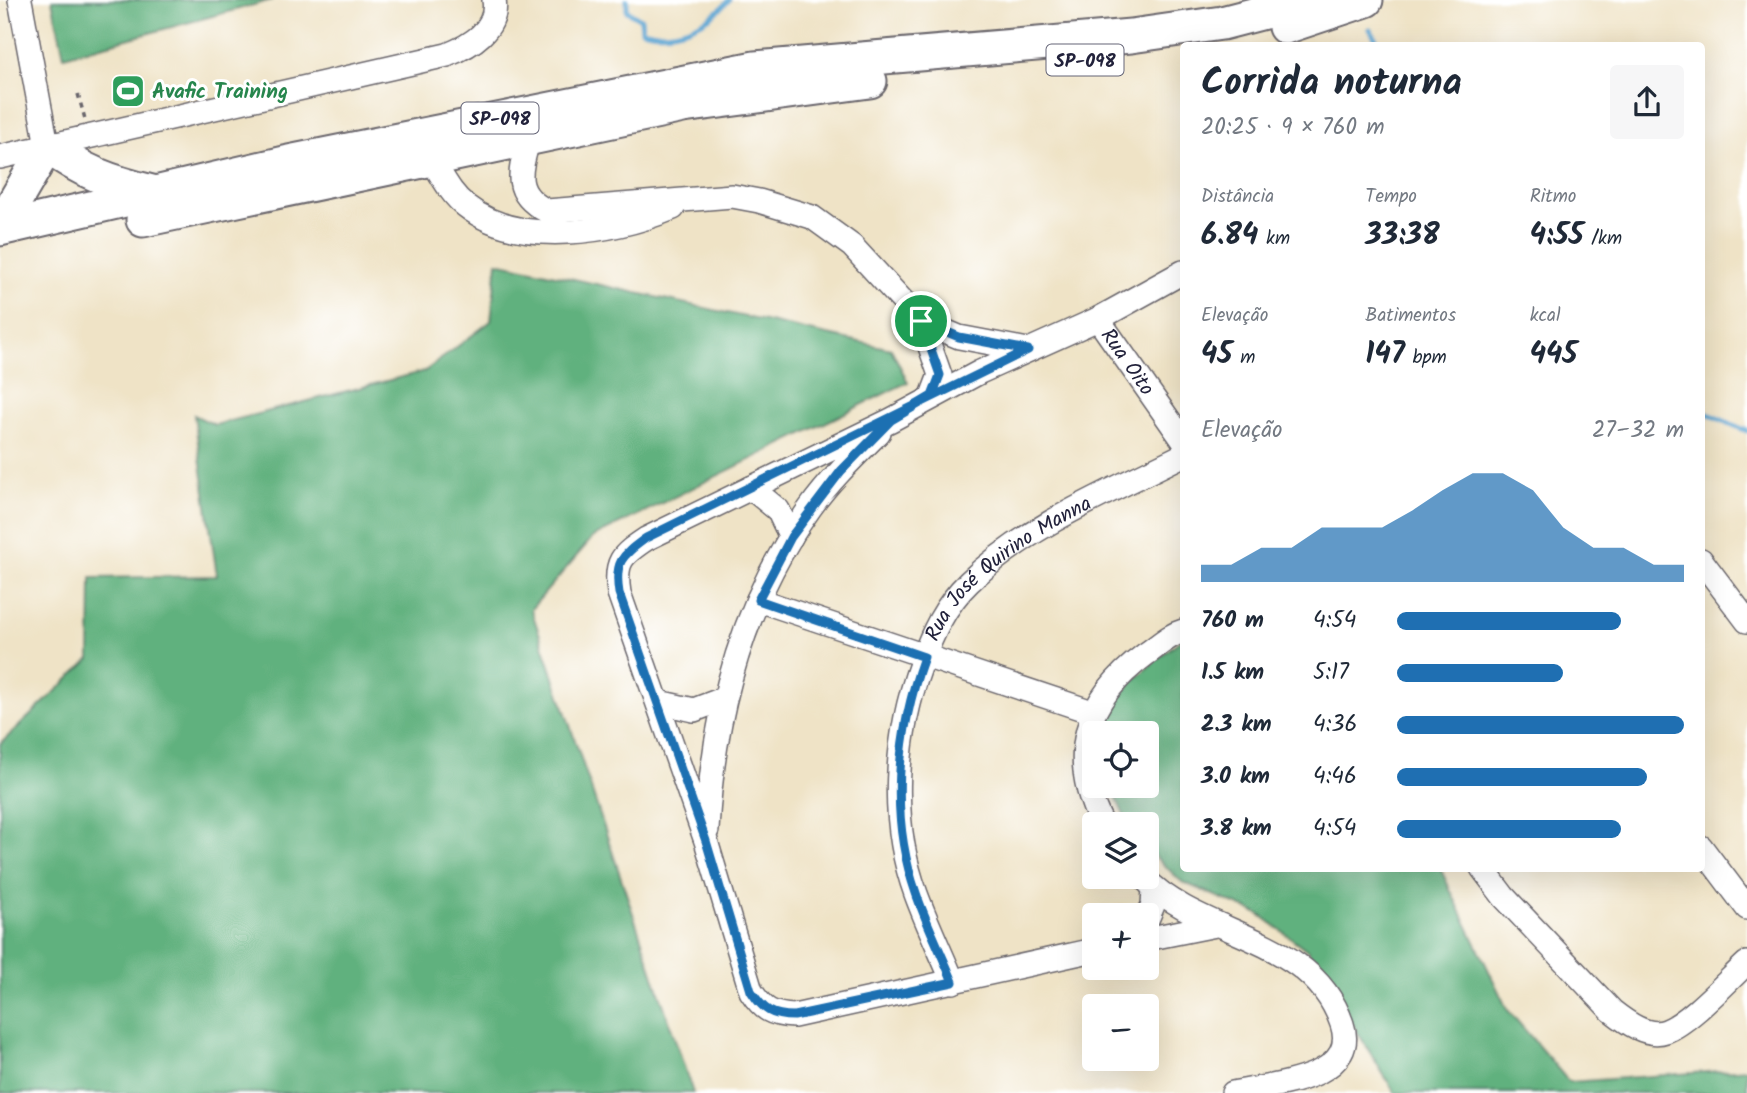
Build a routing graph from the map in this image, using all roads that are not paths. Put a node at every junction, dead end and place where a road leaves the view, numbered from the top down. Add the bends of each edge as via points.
1 (20, 0) edge
2 (1311, 0) edge
3 (1366, 0) edge
4 (492, 11) edge
5 (1222, 42) edge
6 (1180, 50) edge
7 (529, 138) junction
8 (47, 146) junction
9 (0, 158) edge
10 (431, 159) junction
11 (158, 193) junction
12 (695, 199) junction
13 (0, 219) edge
14 (0, 229) edge
15 (0, 251) edge
16 (1180, 274) edge
17 (1098, 319) junction
18 (921, 321) junction
19 (1028, 350) junction
20 (932, 396) junction
21 (891, 420) junction
22 (1180, 436) edge
23 (1180, 457) edge
24 (751, 488) junction
25 (791, 537) junction
26 (1705, 565) edge
27 (758, 600) junction
28 (1747, 621) edge
29 (1180, 633) edge
30 (924, 657) junction
31 (723, 699) junction
32 (658, 702) junction
33 (1092, 712) junction
34 (1096, 812) edge
35 (706, 841) junction
36 (1705, 852) edge
37 (1485, 872) edge
38 (1159, 889) edge
39 (1747, 908) edge
40 (1216, 925) junction
41 (1159, 936) edge
42 (1082, 953) edge
43 (1747, 963) edge
44 (953, 982) junction
45 (1233, 1093) edge

1 - 8 street
2 - 11 highway, SP-098 via 1222,23 1131,36 755,68 301,159
3 - 5 highway via 1332,14
4 - 8 street via 481,36 447,55
6 - 7 highway, SP-098 via 751,95
7 - 10 highway, SP-098
7 - 12 street via 521,183 526,196 547,211
8 - 9 street
8 - 11 highway via 78,168 111,182
8 - 13 highway
10 - 12 street via 467,208 516,228 551,233 602,229 642,220
10 - 15 highway, SP-098
11 - 14 highway, SP-098
12 - 18 street via 732,196 812,216 852,246
16 - 17 street
17 - 19 street
17 - 22 street, Rua Oito
18 - 19 street via 959,337
18 - 20 street via 940,375
19 - 20 street
20 - 21 street
21 - 24 street
21 - 25 street via 841,471
23 - 30 street, Rua José Quirino Manna via 1031,535 996,560 953,600
24 - 25 street via 778,510
24 - 32 street via 646,538 622,557 619,593
25 - 27 street
26 - 28 street
27 - 30 street
27 - 31 street
29 - 33 street via 1138,660 1112,684
30 - 33 street
30 - 44 street, Rua José Quirino Manna via 909,697 901,746 904,848 915,892
31 - 32 street via 694,710
31 - 35 street via 710,771
32 - 35 street
33 - 34 street via 1084,739 1084,767
35 - 44 street via 751,991 769,1013 794,1016
36 - 39 street
37 - 43 street via 1612,1011 1645,1031 1666,1031
38 - 40 street
40 - 41 street
40 - 45 street via 1262,942 1298,963 1325,991 1344,1028 1342,1051 1328,1069
42 - 44 street

